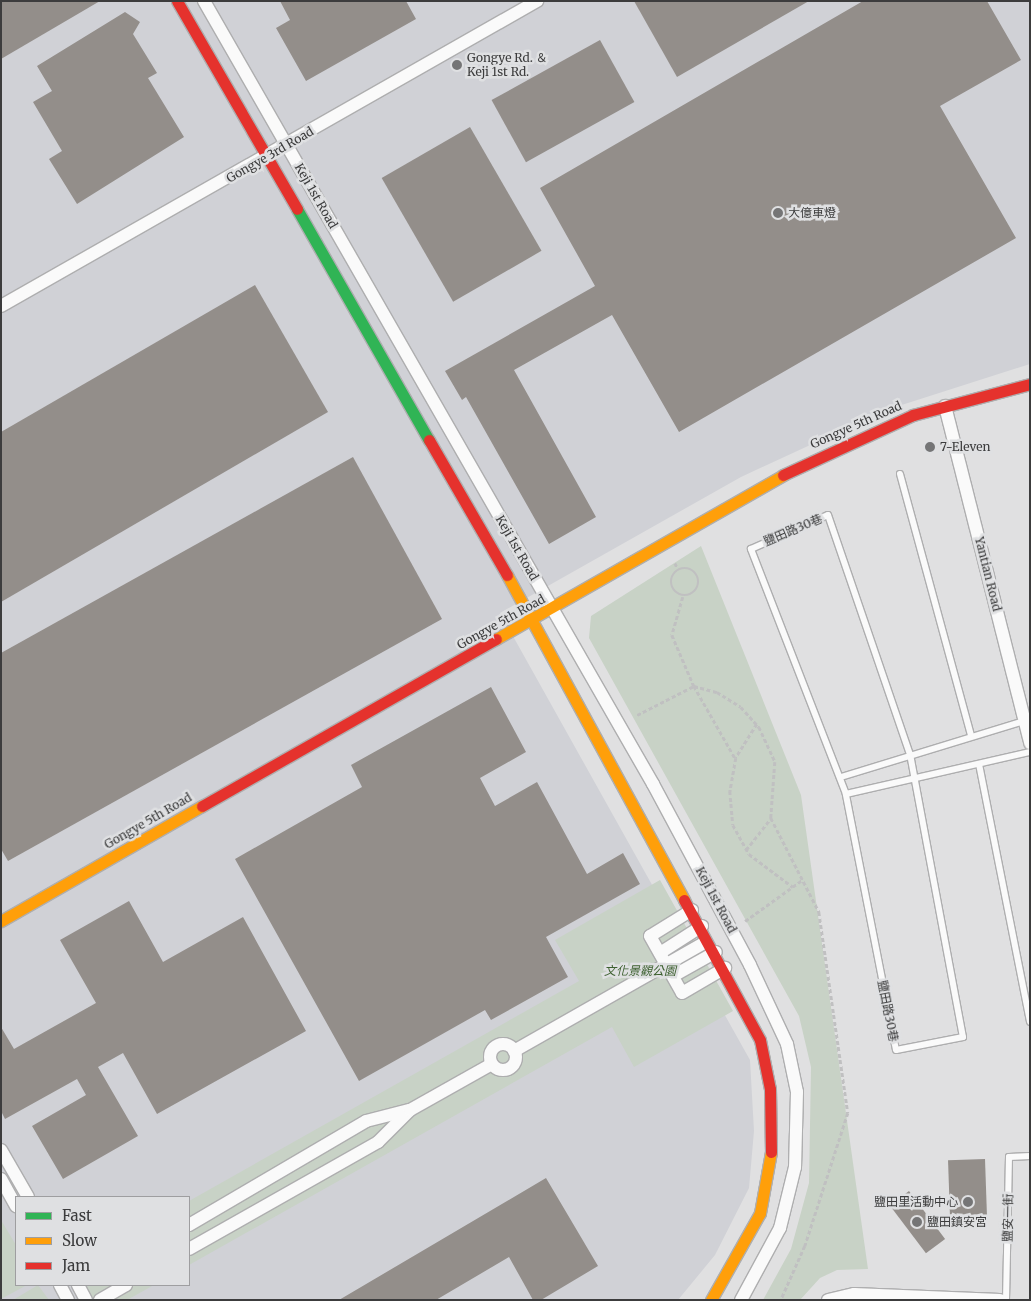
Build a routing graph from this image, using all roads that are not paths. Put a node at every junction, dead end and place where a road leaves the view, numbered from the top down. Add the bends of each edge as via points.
1 (178, 1) edge
2 (204, 1) edge
3 (538, 1) edge
4 (287, 145) junction
5 (265, 158) junction
6 (1, 306) edge
7 (1030, 384) edge
8 (945, 406) junction
9 (900, 474) dead end
10 (552, 610) junction
11 (532, 619) junction
12 (1024, 720) junction
13 (972, 735) junction
14 (1029, 739) edge
15 (1030, 752) edge
16 (910, 754) junction
17 (979, 764) junction
18 (841, 777) junction
19 (915, 778) junction
20 (846, 794) junction
21 (692, 910) junction
22 (1, 921) edge
23 (702, 926) junction
24 (702, 944) dead end
25 (716, 952) junction
26 (663, 959) junction
27 (725, 968) junction
28 (673, 976) junction
29 (1030, 1022) edge
30 (514, 1051) junction
31 (492, 1064) junction
32 (410, 1110) junction
33 (1, 1150) edge
34 (1030, 1156) edge
35 (1, 1179) edge
36 (27, 1196) edge
37 (15, 1204) edge
38 (190, 1224) edge
39 (190, 1248) edge
40 (61, 1286) edge
41 (124, 1286) edge
42 (68, 1300) edge
43 (100, 1300) edge
44 (712, 1300) edge
45 (741, 1300) edge
46 (828, 1300) edge
47 (1000, 1300) edge
48 (1006, 1300) edge

1 - 5 street, Keji 1st Road
2 - 4 street, Keji 1st Road
3 - 4 street, Gongye 3rd Road
4 - 5 street, Gongye 3rd Road
4 - 10 street, Keji 1st Road
5 - 6 street, Gongye 3rd Road
5 - 11 street, Keji 1st Road
7 - 8 street, Gongye 5th Road
8 - 10 street, Gongye 5th Road via 913,415 800,466
8 - 12 street, Yantian Road
9 - 13 lane
10 - 11 street, Gongye 5th Road
10 - 45 street, Keji 1st Road via 653,784 750,965 787,1044 797,1092 795,1167 780,1228
11 - 21 street, Keji 1st Road
11 - 22 street, Gongye 5th Road
12 - 13 lane
12 - 14 street, Yantian Road
13 - 16 lane
15 - 17 lane
16 - 18 lane
16 - 18 lane, 鹽田路30巷 via 828,515 752,549
16 - 19 lane, 鹽田路30巷
17 - 19 lane
17 - 29 lane
18 - 20 lane, 鹽田路30巷
19 - 20 lane
19 - 20 lane, 鹽田路30巷 via 963,1037 896,1050
21 - 23 street, Keji 1st Road
21 - 26 street via 650,936
23 - 25 street, Keji 1st Road
23 - 26 street
24 - 26 street
25 - 27 street, Keji 1st Road
25 - 28 street
26 - 28 street
26 - 30 street
27 - 28 street via 682,993
27 - 44 street, Keji 1st Road via 760,1040 770,1090 771,1161 760,1213
30 - 31 street via 515,1060 507,1069
30 - 31 street via 504,1044 496,1046 491,1052
31 - 32 street
32 - 38 street via 366,1121
32 - 39 street via 378,1142
33 - 36 street
34 - 48 lane, 鹽安一街 via 1009,1156
35 - 37 street
40 - 42 street
41 - 43 street
46 - 47 street via 854,1294

